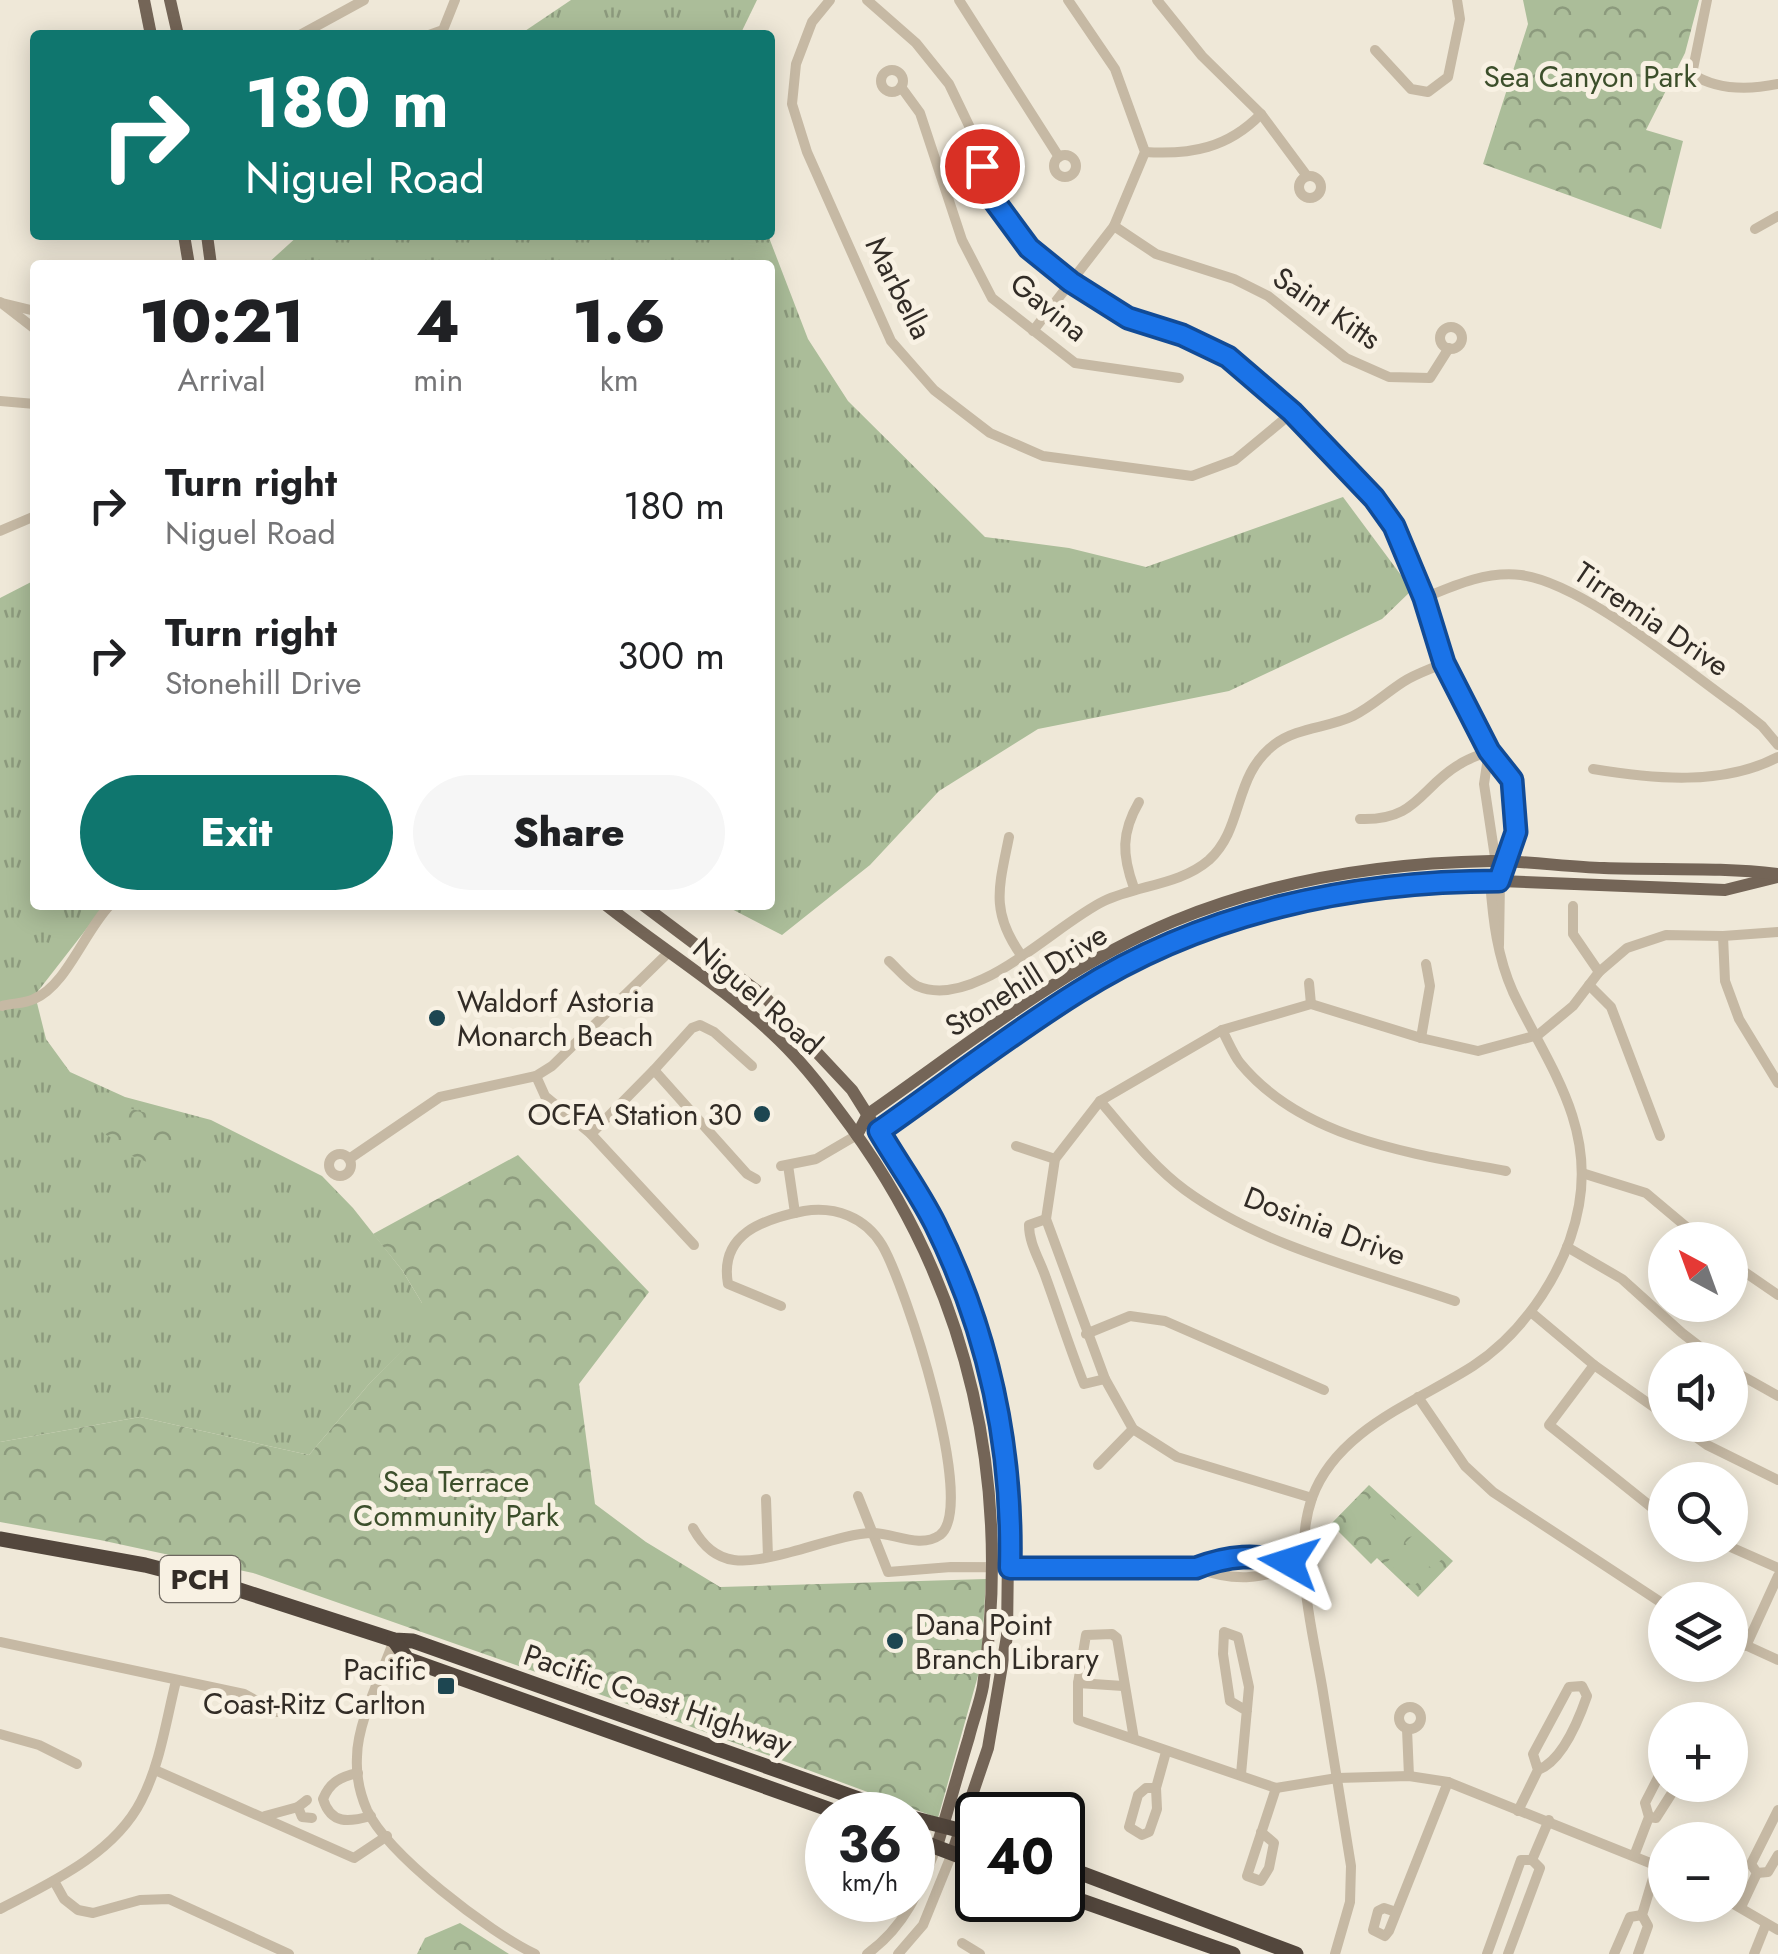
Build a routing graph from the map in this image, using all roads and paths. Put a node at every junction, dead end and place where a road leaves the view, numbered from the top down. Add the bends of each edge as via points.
1 (144, 0) edge
2 (170, 0) edge
3 (364, 0) edge
4 (454, 0) edge
5 (830, 0) edge
6 (866, 0) edge
7 (1068, 0) edge
8 (1157, 0) edge
9 (1457, 0) edge
10 (1707, 0) edge
11 (962, 1) edge
12 (150, 30) edge
13 (177, 30) edge
14 (309, 30) edge
15 (443, 30) edge
16 (1375, 50) dead end
17 (1778, 84) edge
18 (901, 87) dead end
19 (1260, 114) junction
20 (1145, 152) junction
21 (1059, 157) dead end
22 (1307, 176) dead end
23 (1778, 216) edge
24 (1114, 226) junction
25 (1755, 230) dead end
26 (1071, 282) junction
27 (1, 304) edge
28 (30, 310) edge
29 (30, 326) edge
30 (1033, 332) junction
31 (1449, 348) dead end
32 (1180, 378) dead end
33 (0, 401) edge
34 (30, 404) edge
35 (1292, 412) junction
36 (30, 518) edge
37 (0, 531) edge
38 (1424, 598) junction
39 (1444, 663) junction
40 (1778, 745) edge
41 (1489, 751) junction
42 (1778, 757) edge
43 (1593, 769) dead end
44 (1139, 802) dead end
45 (1360, 819) dead end
46 (1009, 837) dead end
47 (1500, 862) junction
48 (1778, 875) edge
49 (1496, 881) junction
50 (1134, 888) junction
51 (1573, 906) dead end
52 (106, 910) edge
53 (613, 910) edge
54 (649, 910) edge
55 (1778, 932) edge
56 (1723, 936) junction
57 (669, 952) junction
58 (1021, 954) junction
59 (889, 961) dead end
60 (1426, 964) dead end
61 (1599, 972) junction
62 (1309, 982) dead end
63 (1589, 985) junction
64 (1311, 1004) junction
65 (2, 1006) edge
66 (1222, 1030) junction
67 (1538, 1035) junction
68 (1422, 1038) junction
69 (752, 1066) dead end
70 (654, 1070) junction
71 (536, 1076) junction
72 (1778, 1083) edge
73 (1100, 1101) junction
74 (868, 1114) junction
75 (879, 1131) junction
76 (591, 1134) junction
77 (857, 1135) junction
78 (1660, 1136) dead end
79 (1016, 1146) dead end
80 (349, 1159) dead end
81 (1055, 1159) junction
82 (1506, 1171) dead end
83 (1582, 1173) junction
84 (756, 1179) dead end
85 (794, 1213) junction
86 (1046, 1220) junction
87 (1681, 1222) edge
88 (694, 1245) dead end
89 (1567, 1248) junction
90 (1748, 1274) edge
91 (1778, 1295) edge
92 (1455, 1301) dead end
93 (781, 1306) dead end
94 (1532, 1313) junction
95 (1086, 1334) junction
96 (1693, 1342) edge
97 (1594, 1365) junction
98 (1104, 1379) junction
99 (1748, 1379) edge
100 (1324, 1390) dead end
101 (1778, 1396) edge
102 (1418, 1398) junction
103 (1648, 1403) edge
104 (1133, 1428) junction
105 (1703, 1442) edge
106 (1098, 1465) dead end
107 (1778, 1480) edge
108 (858, 1496) dead end
109 (1312, 1498) junction
110 (766, 1500) dead end
111 (1648, 1504) edge
112 (693, 1528) dead end
113 (872, 1532) junction
114 (0, 1540) edge
115 (1748, 1555) edge
116 (768, 1557) junction
117 (1302, 1565) junction
118 (992, 1568) junction
119 (1010, 1568) junction
120 (1196, 1568) junction
121 (1778, 1568) edge
122 (1778, 1576) edge
123 (1648, 1594) edge
124 (394, 1640) junction
125 (0, 1642) edge
126 (1748, 1642) edge
127 (1748, 1647) edge
128 (1778, 1660) edge
129 (176, 1681) junction
130 (1078, 1683) junction
131 (1123, 1686) junction
132 (1247, 1711) junction
133 (277, 1712) dead end
134 (1408, 1728) dead end
135 (0, 1734) edge
136 (1134, 1740) junction
137 (1166, 1752) junction
138 (77, 1764) dead end
139 (154, 1770) junction
140 (1538, 1770) junction
141 (358, 1772) junction
142 (1241, 1774) junction
143 (1409, 1776) junction
144 (1337, 1778) junction
145 (1448, 1782) junction
146 (1156, 1788) dead end
147 (1276, 1788) junction
148 (839, 1792) edge
149 (1648, 1797) edge
150 (805, 1801) edge
151 (1666, 1802) edge
152 (312, 1808) junction
153 (1778, 1810) edge
154 (1518, 1811) junction
155 (264, 1816) junction
156 (370, 1816) junction
157 (1649, 1816) junction
158 (1549, 1820) junction
159 (277, 1822) junction
160 (935, 1825) edge
161 (951, 1830) junction
162 (955, 1831) edge
163 (1261, 1832) dead end
164 (387, 1836) junction
165 (935, 1846) edge
166 (945, 1849) junction
167 (955, 1854) edge
168 (1778, 1855) edge
169 (1634, 1856) junction
170 (1532, 1860) junction
171 (1648, 1862) edge
172 (1757, 1873) junction
173 (1085, 1875) edge
174 (54, 1881) junction
175 (1748, 1886) edge
176 (1648, 1900) edge
177 (1085, 1902) edge
178 (0, 1909) edge
179 (1396, 1912) dead end
180 (1748, 1912) edge
181 (1642, 1915) junction
182 (1766, 1924) junction
183 (1778, 1930) edge
184 (962, 1943) dead end
185 (1336, 1949) edge
186 (289, 1954) edge
187 (534, 1954) edge
188 (867, 1954) edge
189 (898, 1954) edge
190 (980, 1954) edge
191 (1233, 1954) edge
192 (1296, 1954) edge
193 (1488, 1954) edge
194 (1508, 1954) edge
195 (1614, 1954) edge
196 (1638, 1954) edge
197 (1754, 1954) edge

1 - 12 main road
2 - 13 main road
3 - 14 street
4 - 15 street
5 - 35 street, Marbella via 812,22 796,64 792,104 891,341 934,390 990,433 1043,456 1192,476 1235,460
6 - 26 street via 916,43 949,84 974,136 990,195 1029,248
7 - 20 street via 1115,69
8 - 19 street
9 - 16 street via 1460,19 1448,77 1428,92 1412,89
10 - 17 street via 1690,70 1694,77 1748,89
11 - 21 street
18 - 30 street, Gavina via 920,113 962,240 992,298
19 - 20 street via 1218,146
19 - 22 street
20 - 24 street
23 - 25 street
24 - 26 street
24 - 31 street, Saint Kitts via 1156,254 1268,296 1346,358 1389,377 1430,378
26 - 30 street
26 - 35 street via 1128,318 1228,357
27 - 28 street
27 - 29 street
30 - 32 street, Gavina via 1075,363
33 - 34 street
35 - 38 street via 1394,526
36 - 37 street
38 - 39 street
38 - 40 street, Tirremia Drive via 1476,577 1552,582 1738,707
39 - 41 street
39 - 50 street via 1406,679 1348,718 1278,741 1248,773 1224,843 1208,860 1188,875
41 - 45 street via 1458,764 1403,811
41 - 47 street via 1484,784
41 - 47 street via 1512,780 1516,832
42 - 43 street via 1724,777
44 - 50 street via 1124,841
46 - 58 street via 998,908
47 - 48 main road, Stonehill Drive
47 - 49 street
47 - 74 main road, Stonehill Drive via 1324,875 1172,922 1080,968
48 - 49 main road, Stonehill Drive via 1725,890
49 - 67 street via 1498,951
49 - 75 main road, Stonehill Drive via 1343,892 1239,917 1150,952 1080,990
50 - 58 street via 1085,910
51 - 61 street via 1573,934
52 - 65 street via 60,979 37,998
53 - 57 main road, Niguel Road
54 - 74 main road, Niguel Road via 764,996
55 - 56 street
56 - 61 street via 1666,935 1627,948
56 - 72 street via 1725,981 1739,1019
57 - 71 street
57 - 77 main road, Niguel Road via 778,1039
58 - 59 street via 971,985 930,990
60 - 68 street via 1430,986
61 - 63 street
62 - 64 street
63 - 67 street
63 - 78 street via 1611,1007
64 - 66 street
64 - 68 street
66 - 73 street
66 - 82 street via 1239,1062 1312,1118 1402,1152
67 - 68 street via 1478,1051
67 - 83 street via 1568,1096
69 - 70 street via 700,1025
70 - 76 street
70 - 84 street
71 - 76 street via 545,1096
71 - 80 street via 440,1097
73 - 81 street
73 - 92 street, Dosinia Drive via 1182,1188 1220,1213
74 - 75 main road, Niguel Road
74 - 77 main road, Stonehill Drive
75 - 77 main road, Stonehill Drive
75 - 119 main road, Niguel Road via 934,1221 985,1357 1009,1472
76 - 88 street
77 - 85 street, Stonehill Drive via 816,1159 784,1166
77 - 118 main road, Niguel Road via 917,1234 967,1361 990,1486
79 - 81 street
81 - 86 street
83 - 87 street via 1646,1193
83 - 89 street
85 - 93 street via 741,1236 725,1268 728,1284
85 - 113 street via 825,1208 850,1215 882,1245 919,1340 948,1448 950,1520 941,1534 918,1540
86 - 95 street
86 - 98 street via 1029,1225 1029,1236 1062,1328 1084,1384
89 - 94 street
89 - 96 street via 1622,1279
90 - 91 street
94 - 97 street
94 - 102 street via 1476,1364
95 - 98 street
95 - 100 street via 1130,1316 1165,1320
97 - 103 street
97 - 111 street via 1549,1425
98 - 104 street
99 - 101 street
102 - 109 street via 1358,1435
102 - 123 street via 1465,1466 1493,1492
104 - 106 street
104 - 109 street via 1176,1457
105 - 107 street
108 - 113 street
109 - 117 street
110 - 116 street
112 - 116 street via 710,1552 732,1562
113 - 116 street
113 - 118 street via 888,1572
114 - 124 highway, Pacific Coast Highway / PCH via 145,1564
115 - 121 street
117 - 120 street via 1265,1556 1224,1557
117 - 120 street via 1268,1576 1225,1578
117 - 144 street
118 - 119 street
118 - 161 main road, Niguel Road via 982,1690
119 - 120 street
119 - 161 main road, Niguel Road via 1007,1636 988,1748
122 - 126 street
124 - 141 street via 359,1737
124 - 148 highway, Pacific Coast Highway / PCH via 413,1641
124 - 150 highway, Pacific Coast Highway / PCH via 406,1659
125 - 129 street
127 - 128 street
129 - 133 street via 244,1694
129 - 139 street
130 - 131 street
130 - 131 street via 1086,1635 1114,1635
130 - 136 street via 1078,1720
131 - 136 street
132 - 132 street via 1238,1637 1224,1632 1230,1701
132 - 142 street
134 - 143 street
135 - 138 street
136 - 137 street
137 - 142 street
137 - 146 street
139 - 155 street
139 - 174 street via 124,1827
140 - 140 street via 1534,1754 1544,1732 1569,1687 1582,1686 1587,1696 1581,1713 1553,1760
140 - 154 street
141 - 152 street via 332,1783
141 - 156 street
142 - 147 street
143 - 144 street
143 - 145 street
144 - 147 street
144 - 185 street via 1351,1866 1350,1902
145 - 154 street
145 - 179 street
147 - 163 street
149 - 157 street
151 - 157 street via 1656,1818
152 - 155 street
152 - 156 street via 345,1822
152 - 159 street
153 - 172 street via 1752,1864
154 - 158 street
155 - 159 street
156 - 164 street
157 - 169 street
158 - 169 street
158 - 170 street
159 - 164 street via 354,1858
160 - 161 highway
161 - 162 highway
161 - 166 main road
164 - 187 street via 465,1910
165 - 166 highway
166 - 167 highway
166 - 188 street via 902,1922
166 - 189 street via 923,1924
168 - 172 street via 1768,1872
169 - 171 street
170 - 193 street via 1522,1860
170 - 194 street via 1540,1868
172 - 175 street
173 - 192 highway
174 - 178 street
174 - 186 street via 78,1910 168,1899
176 - 181 street
177 - 191 highway
180 - 182 street
181 - 195 street via 1630,1917
181 - 196 street via 1648,1926
182 - 183 street
182 - 197 street
184 - 190 street

